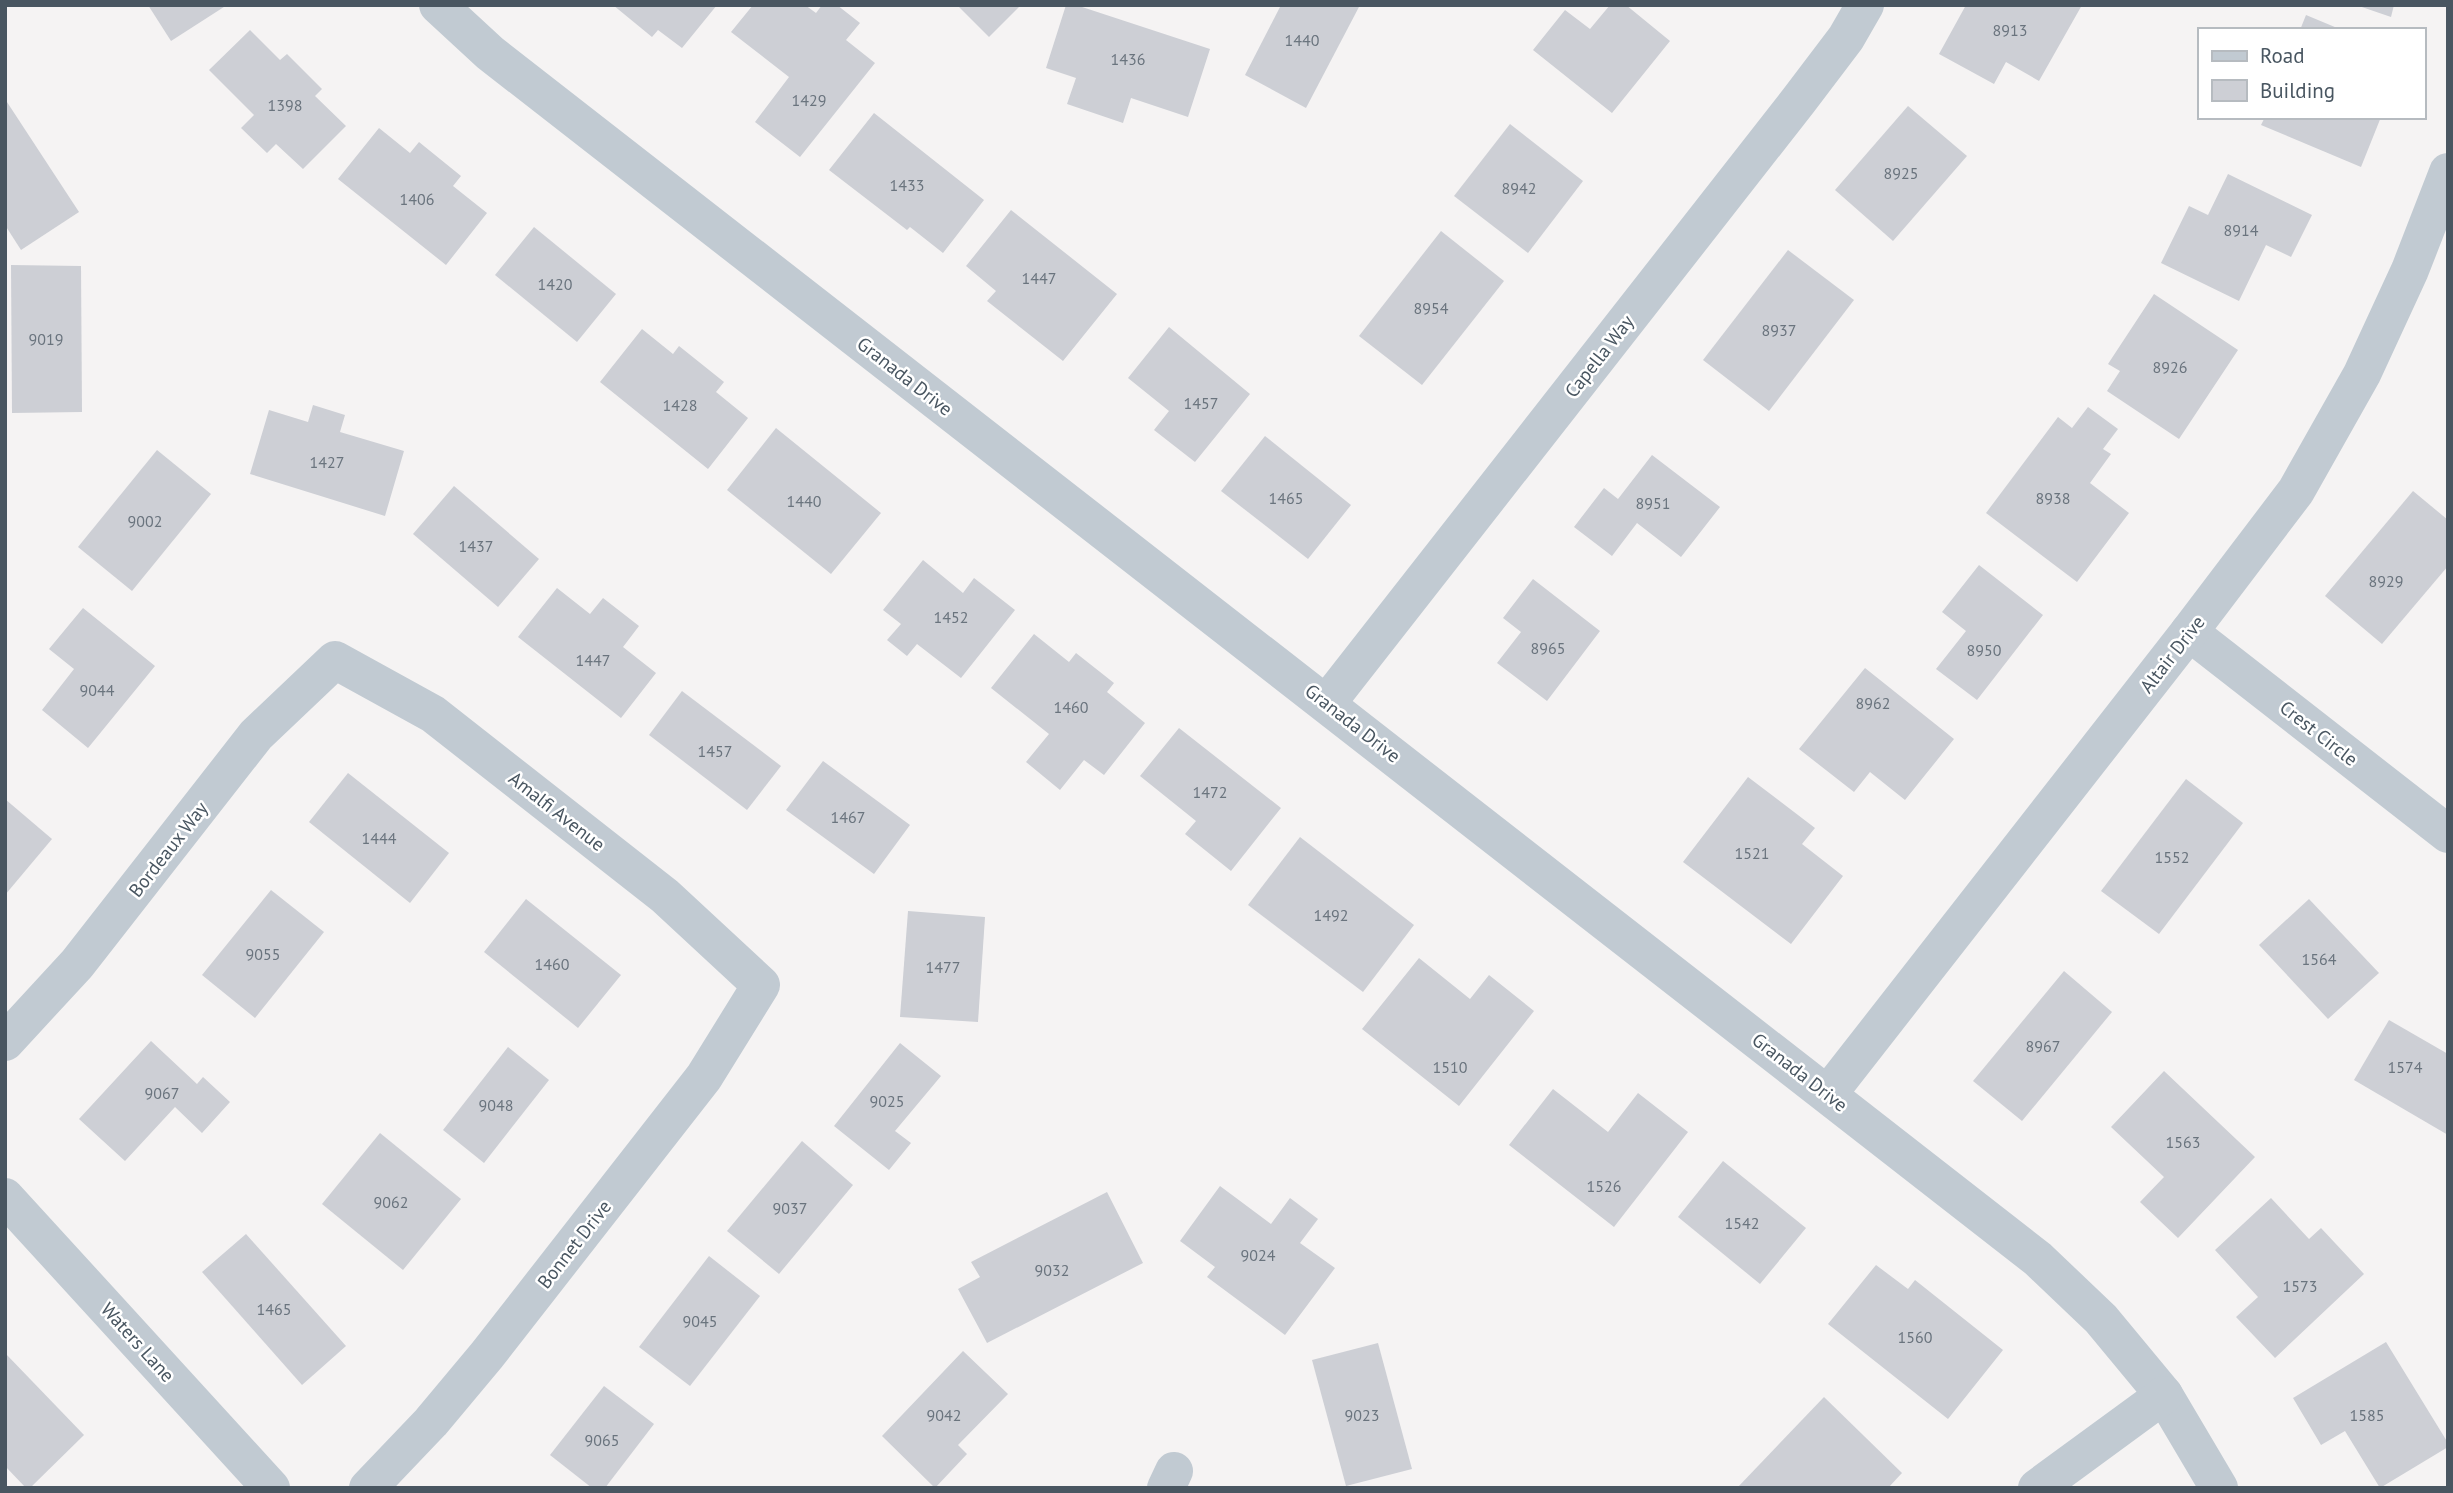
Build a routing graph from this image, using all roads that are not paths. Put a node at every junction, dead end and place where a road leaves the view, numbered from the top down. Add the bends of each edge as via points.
1 (438, 5) edge
2 (1865, 5) edge
3 (2448, 172) edge
4 (2189, 632) junction
5 (335, 660) joint
6 (1327, 703) junction
7 (2448, 834) edge
8 (761, 985) joint
9 (5, 1042) edge
10 (1828, 1094) junction
11 (5, 1197) edge
12 (2164, 1395) junction
13 (271, 1488) edge
14 (368, 1488) edge
15 (2037, 1488) edge
16 (2219, 1488) edge

1 - 6 street, Granada Drive via 490,53
2 - 6 street, Capella Way via 1799,100
3 - 4 street, Altair Drive via 2362,374 2296,491
4 - 7 street, Crest Circle
4 - 10 street, Altair Drive
5 - 8 street, Amalfi Avenue via 433,714 665,896
5 - 9 street, Bordeaux Way via 256,735 77,964
6 - 10 street, Granada Drive
8 - 14 street, Bonnet Drive via 704,1077 504,1333 432,1422
10 - 12 street, Granada Drive via 2038,1259 2101,1319
11 - 13 street, Waters Lane
12 - 15 street
12 - 16 street, Granada Drive

